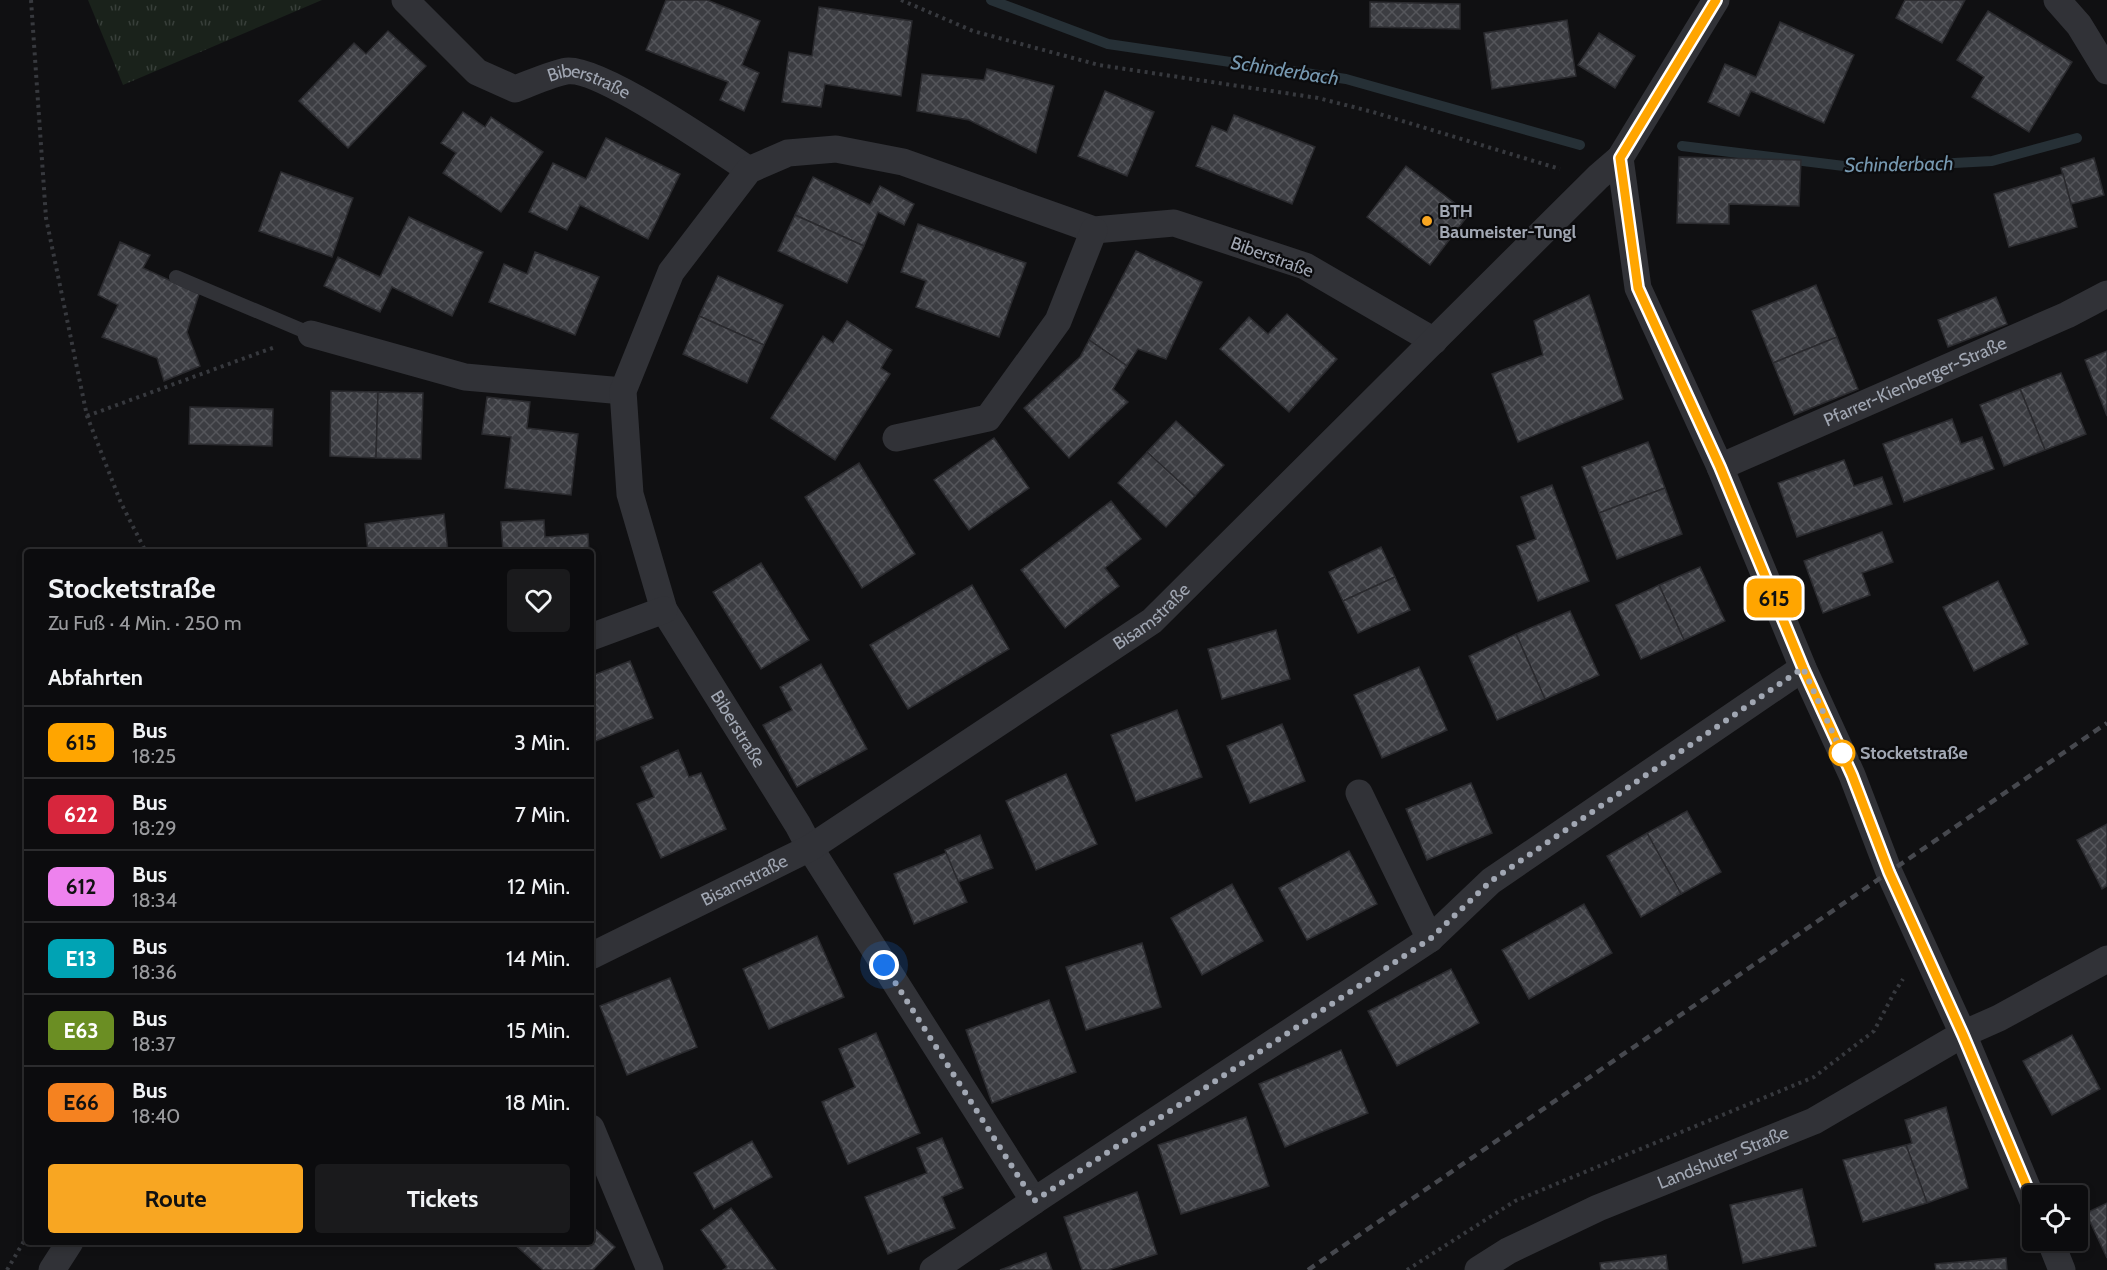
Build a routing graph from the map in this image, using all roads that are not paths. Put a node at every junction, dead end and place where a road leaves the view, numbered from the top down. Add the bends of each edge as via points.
1 (405, 0) edge
2 (1716, 0) edge
3 (2057, 0) edge
4 (2107, 71) edge
5 (1620, 158) junction
6 (749, 170) junction
7 (1094, 230) junction
8 (176, 278) dead end
9 (2107, 294) edge
10 (311, 334) joint
11 (1434, 341) junction
12 (623, 391) junction
13 (896, 438) dead end
14 (1720, 467) junction
15 (664, 610) junction
16 (594, 636) edge
17 (1803, 668) junction
18 (1359, 793) dead end
19 (810, 848) junction
20 (1430, 939) junction
21 (594, 955) edge
22 (2107, 959) edge
23 (1963, 1035) junction
24 (594, 1135) edge
25 (2026, 1185) edge
26 (1034, 1201) junction
27 (68, 1245) edge
28 (2054, 1251) edge
29 (52, 1270) edge
30 (650, 1270) edge
31 (933, 1270) edge
32 (1478, 1270) edge
33 (2062, 1270) edge

1 - 6 street, Biberstraße via 477,72 515,89 568,71 597,78 688,128
2 - 5 street
3 - 4 street via 2079,25
5 - 11 street, Bisamstraße
5 - 14 street via 1638,288
6 - 7 street, Biberstraße via 788,153 836,149 903,162
6 - 12 street, Biberstraße via 671,272
7 - 11 street, Biberstraße via 1173,223 1305,266
7 - 13 street via 1058,321 988,418
8 - 10 lane
9 - 14 street, Pfarrer-Kienberger-Straße
10 - 12 street via 465,377
11 - 19 street, Bisamstraße via 1152,621
12 - 15 street, Biberstraße via 630,494
14 - 17 street
15 - 16 street
15 - 19 street, Biberstraße
17 - 20 street via 1491,881
17 - 23 street
18 - 20 street
19 - 21 street, Bisamstraße
19 - 26 street
20 - 26 street
22 - 23 street, Landshuter Straße
23 - 25 street
23 - 32 street, Landshuter Straße via 1814,1120 1598,1208 1508,1251
24 - 30 street
26 - 31 street
27 - 29 street
28 - 33 street

